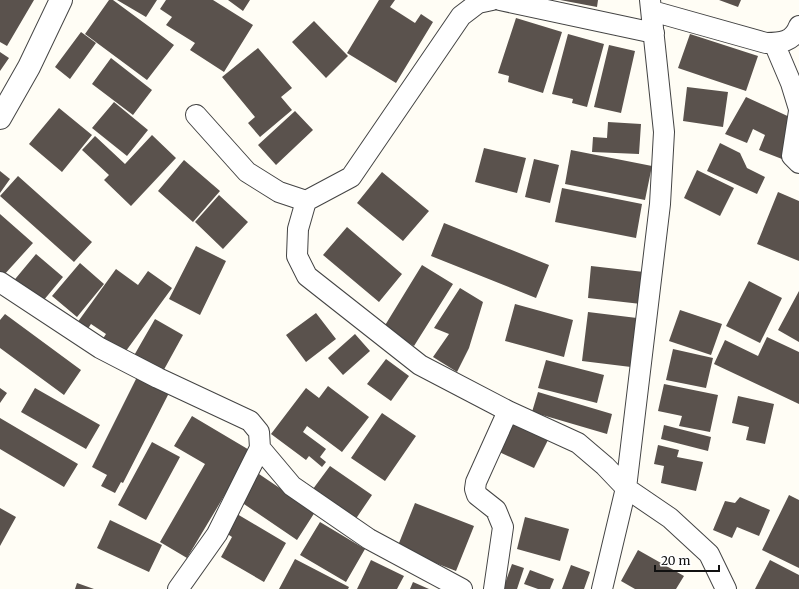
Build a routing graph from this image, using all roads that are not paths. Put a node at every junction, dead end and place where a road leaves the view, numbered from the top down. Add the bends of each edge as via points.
1 (61, 0) edge
2 (492, 0) edge
3 (500, 0) edge
4 (651, 6) edge
5 (799, 26) edge
6 (654, 33) junction
7 (774, 43) junction
8 (799, 110) edge
9 (196, 115) dead end
10 (0, 118) edge
11 (799, 163) edge
12 (306, 201) junction
13 (0, 282) edge
14 (508, 411) junction
15 (260, 448) junction
16 (626, 488) junction
17 (178, 589) edge
18 (462, 589) edge
19 (494, 589) edge
20 (602, 589) edge
21 (726, 589) edge

1 - 10 street via 29,67
2 - 12 street via 478,3 461,16 351,177
3 - 6 street
4 - 6 street
4 - 7 street via 766,43
5 - 7 street via 796,35 783,43
6 - 16 street via 664,132 660,204
7 - 8 street
8 - 11 street via 792,156
9 - 12 street via 247,172 279,192
12 - 14 street via 298,229 297,256 307,276 420,365
13 - 15 street via 100,348 250,421 259,432
14 - 16 street via 578,443
14 - 19 street via 474,489 476,495 496,510 503,526
15 - 17 street via 217,534
15 - 18 street via 292,486 369,539
16 - 20 street
16 - 21 street via 670,518 709,554

